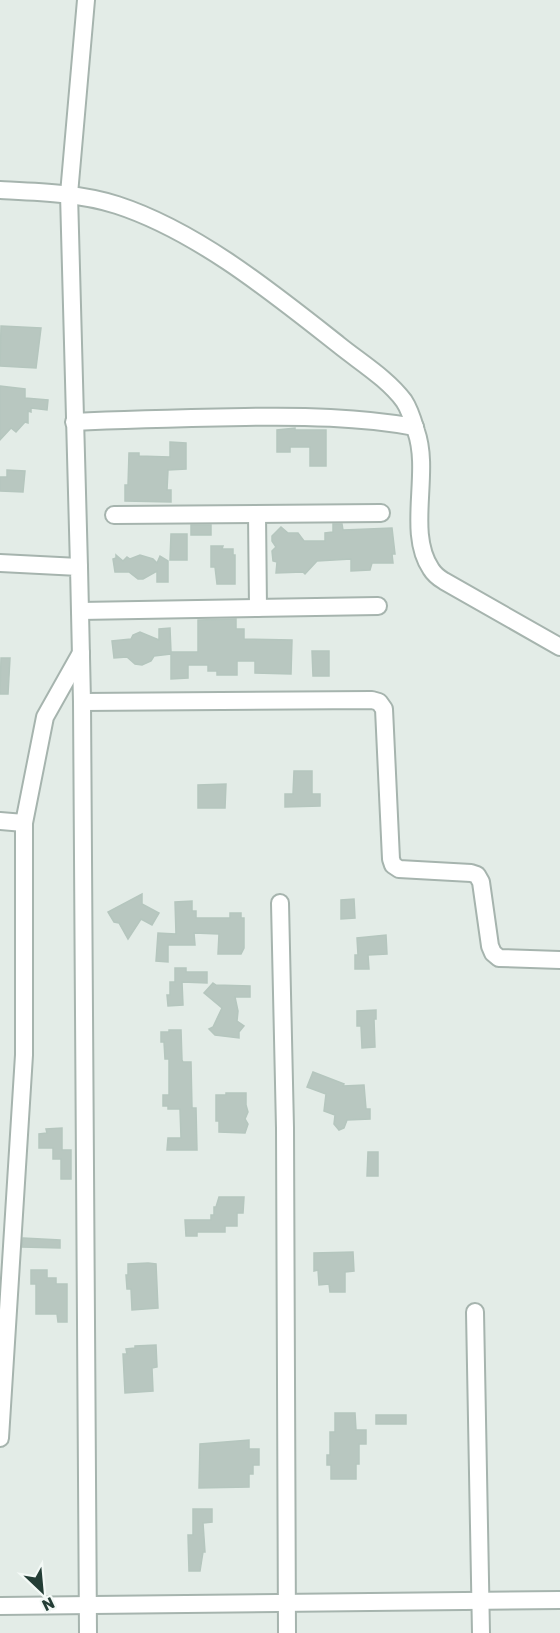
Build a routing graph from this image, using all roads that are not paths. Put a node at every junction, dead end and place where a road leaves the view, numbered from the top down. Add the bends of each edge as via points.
1 (86, 0) edge
2 (0, 190) edge
3 (69, 194) junction
4 (74, 422) junction
5 (415, 427) junction
6 (381, 513) dead end
7 (257, 514) junction
8 (114, 515) dead end
9 (0, 563) edge
10 (79, 567) junction
11 (378, 606) dead end
12 (258, 608) junction
13 (80, 611) junction
14 (560, 647) edge
15 (81, 652) junction
16 (82, 702) junction
17 (0, 821) edge
18 (24, 823) junction
19 (280, 903) dead end
20 (560, 960) edge
21 (475, 1312) dead end
22 (0, 1438) edge
23 (560, 1600) edge
24 (481, 1601) junction
25 (287, 1604) junction
26 (0, 1606) edge
27 (87, 1606) junction
28 (88, 1633) edge
29 (287, 1633) edge
30 (482, 1633) edge

1 - 3 street
2 - 3 street
3 - 4 street
3 - 5 street via 117,205 168,227 267,288 394,389
4 - 5 street via 324,417
4 - 10 street
5 - 14 street via 421,453 421,542 431,571
6 - 7 street
7 - 8 street
7 - 12 street
9 - 10 street
10 - 13 street
11 - 12 street
12 - 13 street
13 - 15 street
15 - 16 street
15 - 18 street via 45,717
16 - 20 street via 379,702 384,709 393,865 399,869 477,875 493,953 499,958
16 - 27 street
17 - 18 street
18 - 22 street via 24,1055
19 - 25 street
21 - 24 street
23 - 24 street
24 - 25 street
24 - 30 street
25 - 27 street
25 - 29 street
26 - 27 street
27 - 28 street

